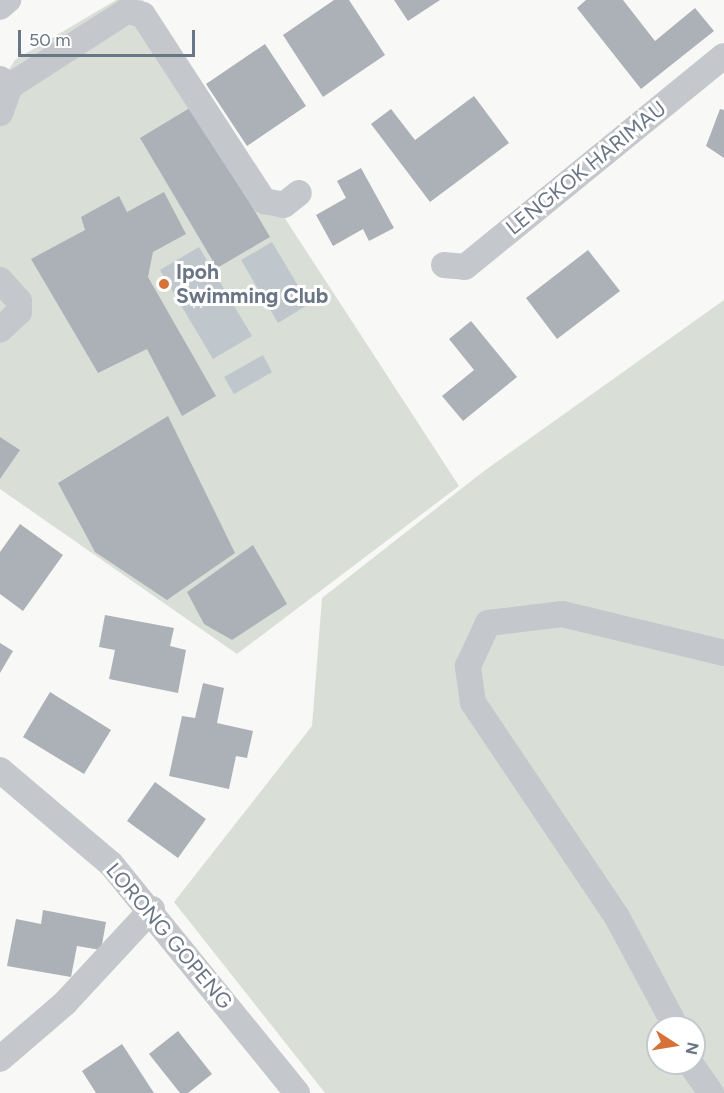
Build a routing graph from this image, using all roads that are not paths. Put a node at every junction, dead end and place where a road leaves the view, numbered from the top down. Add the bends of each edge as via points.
1 (8, 0) edge
2 (0, 7) edge
3 (724, 56) edge
4 (5, 82) edge
5 (0, 114) edge
6 (299, 193) dead end
7 (444, 265) dead end
8 (0, 280) edge
9 (0, 330) edge
10 (724, 653) edge
11 (0, 770) edge
12 (152, 909) junction
13 (670, 1015) edge
14 (0, 1059) edge
15 (698, 1075) edge
16 (286, 1089) edge
17 (711, 1093) edge

1 - 2 street
3 - 7 street, LENGKOK HARIMAU via 465,267
4 - 5 street
4 - 6 street via 127,11 143,15 264,201 284,205
8 - 9 street via 19,300 19,312
10 - 13 street via 562,614 488,623 468,666 473,703 617,917
11 - 12 street, LORONG GOPENG via 111,864
12 - 14 street via 65,1003
12 - 16 street, LORONG GOPENG
15 - 17 street

